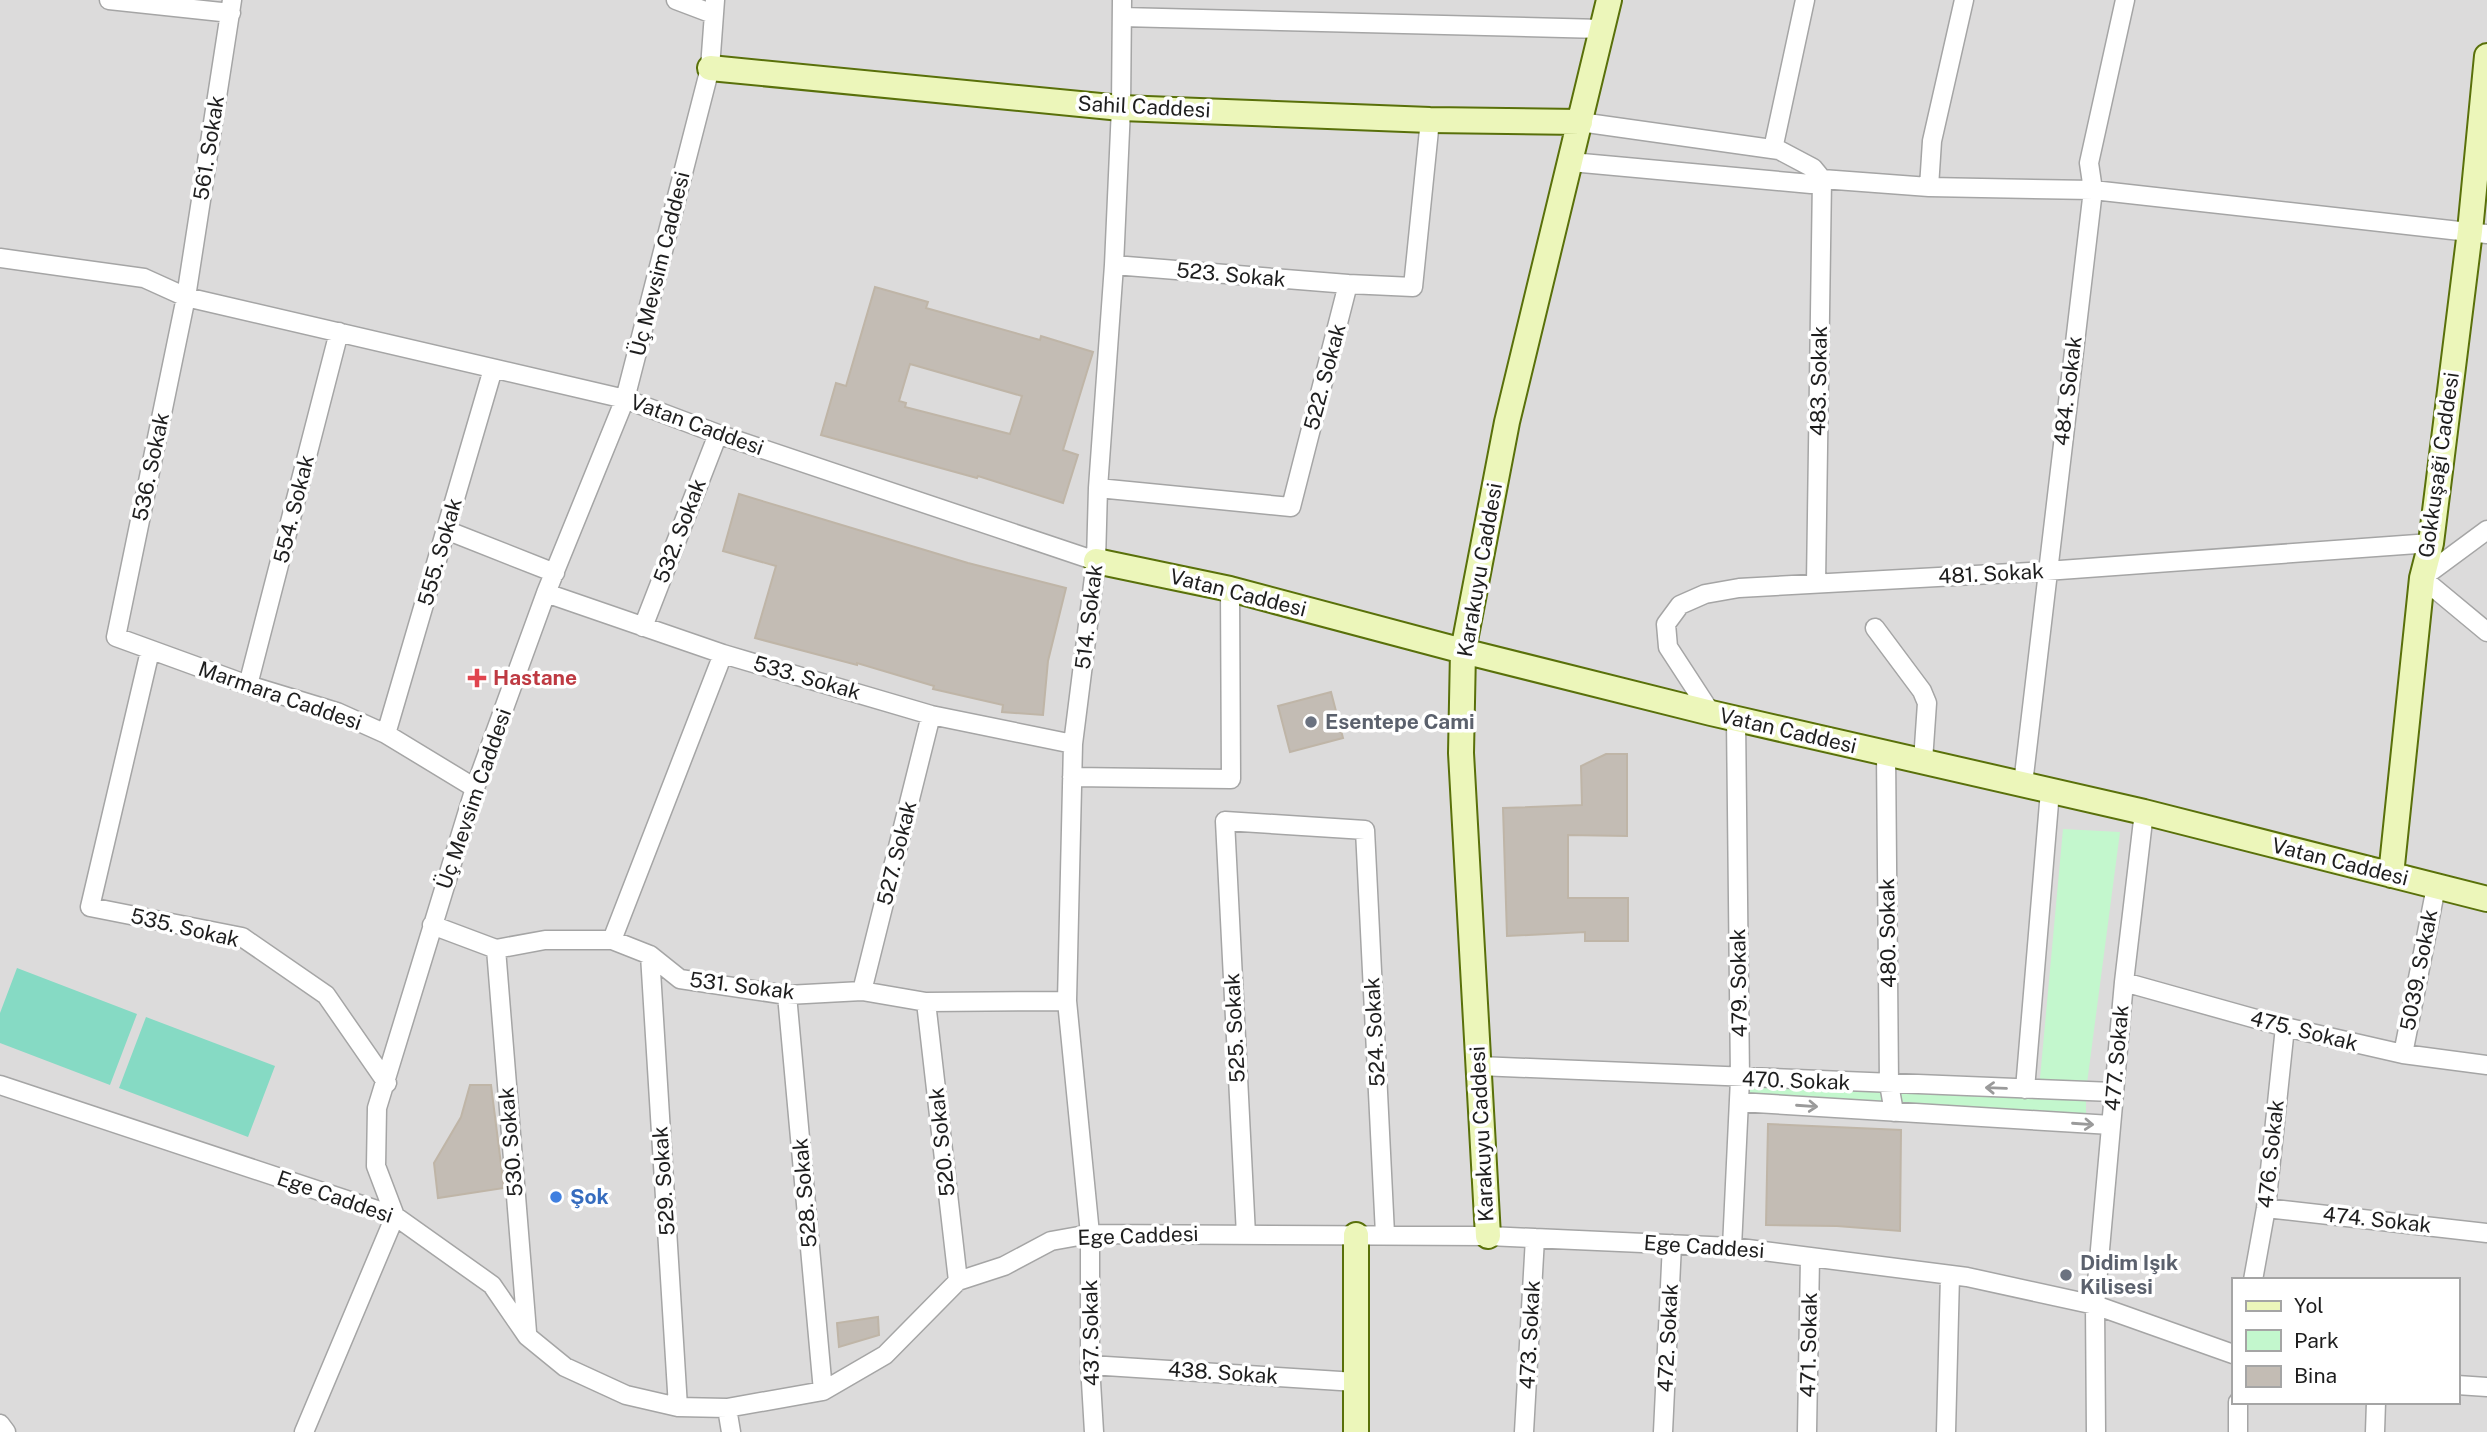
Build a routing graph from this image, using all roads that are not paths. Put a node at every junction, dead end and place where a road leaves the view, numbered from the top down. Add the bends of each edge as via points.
1 (109, 0) edge
2 (676, 0) edge
3 (1609, 0) edge
4 (1805, 0) edge
5 (1964, 0) edge
6 (2125, 0) edge
7 (231, 6) edge
8 (714, 7) edge
9 (1122, 9) edge
10 (1602, 29) junction
11 (2487, 56) edge
12 (710, 68) junction
13 (1121, 108) junction
14 (1430, 120) junction
15 (1580, 122) junction
16 (1773, 149) junction
17 (1571, 162) junction
18 (1821, 179) junction
19 (1928, 187) junction
20 (2093, 190) junction
21 (2479, 232) edge
22 (0, 258) edge
23 (1114, 265) junction
24 (1349, 284) junction
25 (186, 297) junction
26 (339, 332) junction
27 (493, 369) junction
28 (625, 399) junction
29 (718, 434) junction
30 (1098, 488) junction
31 (446, 530) junction
32 (2487, 530) edge
33 (2431, 542) junction
34 (1096, 561) junction
35 (2046, 571) junction
36 (555, 573) junction
37 (2422, 579) junction
38 (1816, 583) junction
39 (1230, 589) junction
40 (546, 593) junction
41 (643, 627) junction
42 (1875, 628) dead end
43 (2487, 632) edge
44 (116, 637) joint
45 (150, 651) junction
46 (1463, 651) junction
47 (723, 654) junction
48 (248, 685) junction
49 (1711, 713) junction
50 (931, 715) junction
51 (1736, 719) junction
52 (386, 734) junction
53 (1073, 744) junction
54 (1886, 753) junction
55 (1923, 761) junction
56 (1072, 776) junction
57 (2023, 784) junction
58 (475, 788) junction
59 (2050, 790) junction
60 (2144, 812) junction
61 (1365, 830) joint
62 (2391, 875) junction
63 (2436, 887) junction
64 (2487, 899) edge
65 (432, 925) junction
66 (612, 940) junction
67 (496, 948) junction
68 (650, 955) junction
69 (2124, 982) junction
70 (862, 991) junction
71 (787, 995) junction
72 (1067, 1001) junction
73 (926, 1002) junction
74 (2285, 1027) junction
75 (2403, 1054) junction
76 (2487, 1065) edge
77 (1479, 1066) junction
78 (1740, 1079) junction
79 (387, 1083) junction
80 (1889, 1084) junction
81 (0, 1085) edge
82 (2025, 1089) junction
83 (2113, 1092) junction
84 (1739, 1102) junction
85 (1894, 1112) junction
86 (2110, 1125) junction
87 (2266, 1208) junction
88 (395, 1216) junction
89 (2487, 1233) edge
90 (1090, 1234) junction
91 (1356, 1234) junction
92 (1385, 1234) junction
93 (1246, 1235) junction
94 (1488, 1236) junction
95 (1535, 1238) junction
96 (1672, 1244) junction
97 (1732, 1247) junction
98 (1810, 1257) junction
99 (1950, 1275) junction
100 (2253, 1278) edge
101 (958, 1281) junction
102 (2095, 1305) junction
103 (527, 1336) junction
104 (2232, 1354) edge
105 (1090, 1365) junction
106 (1356, 1382) junction
107 (2459, 1385) edge
108 (2487, 1387) edge
109 (823, 1391) junction
110 (2238, 1404) edge
111 (2376, 1404) edge
112 (678, 1407) junction
113 (727, 1408) junction
114 (0, 1424) edge
115 (6, 1432) edge
116 (304, 1432) edge
117 (731, 1432) edge
118 (1094, 1432) edge
119 (1356, 1432) edge
120 (1524, 1432) edge
121 (1663, 1432) edge
122 (1807, 1432) edge
123 (1946, 1432) edge
124 (2096, 1432) edge
125 (2238, 1432) edge
126 (2375, 1432) edge

1 - 7 street
2 - 8 street
3 - 10 street, Karakuyu Caddesi
4 - 16 street
5 - 19 street via 1932,141
6 - 20 street, 484. Sokak via 2089,163
7 - 25 street, 561. Sokak
8 - 12 street, Üç Mevsim Caddesi
9 - 10 street
9 - 13 street, 514. Sokak
10 - 15 street, Karakuyu Caddesi
11 - 21 street, Gokkuşaği Caddesi
12 - 13 street, Sahil Caddesi
12 - 28 street, Üç Mevsim Caddesi
13 - 14 street, Sahil Caddesi
13 - 23 street, 514. Sokak
14 - 15 street, Sahil Caddesi
14 - 24 street via 1413,287
15 - 16 street
15 - 17 street, Karakuyu Caddesi
16 - 18 street via 1812,168
17 - 18 street via 1811,184
17 - 46 street, Karakuyu Caddesi via 1507,422
18 - 19 street
18 - 38 street, 483. Sokak
19 - 20 street
20 - 21 street
20 - 35 street, 484. Sokak
21 - 33 street, Gokkuşaği Caddesi
22 - 25 street, Vatan Caddesi via 144,278
23 - 24 street, 523. Sokak
23 - 30 street, 514. Sokak
24 - 30 street, 522. Sokak via 1291,507
25 - 26 street, Vatan Caddesi
25 - 44 street, 536. Sokak
26 - 27 street, Vatan Caddesi
26 - 48 street, 554. Sokak
27 - 28 street, Vatan Caddesi
27 - 31 street, 555. Sokak
28 - 29 street, Vatan Caddesi
28 - 36 street, Üç Mevsim Caddesi
29 - 34 street, Vatan Caddesi
29 - 41 street, 532. Sokak
30 - 34 street, 514. Sokak
31 - 36 street
31 - 52 street, 555. Sokak
32 - 37 street
33 - 35 street, 481. Sokak
33 - 37 street, Gokkuşaği Caddesi
34 - 39 street, Vatan Caddesi
34 - 53 street, 514. Sokak
35 - 38 street, 481. Sokak
35 - 57 street, 484. Sokak
36 - 40 street, Üç Mevsim Caddesi
37 - 43 street
37 - 62 street, Gokkuşaği Caddesi
38 - 49 street, 481. Sokak via 1739,588 1705,594 1680,605 1666,624 1668,647
39 - 46 street, Vatan Caddesi
39 - 56 street via 1231,779
40 - 41 street, 533. Sokak
40 - 58 street, Üç Mevsim Caddesi
41 - 47 street, 533. Sokak
42 - 55 street via 1927,703
44 - 45 street, Marmara Caddesi
45 - 48 street, Marmara Caddesi
45 - 79 street, 535. Sokak via 90,907 242,937 326,995
46 - 49 street, Vatan Caddesi
46 - 77 street, Karakuyu Caddesi via 1461,753
47 - 50 street, 533. Sokak
47 - 66 street
48 - 52 street, Marmara Caddesi via 337,712
49 - 51 street, Vatan Caddesi
50 - 53 street, 533. Sokak
50 - 70 street, 527. Sokak
51 - 54 street, Vatan Caddesi
51 - 78 street, 479. Sokak
52 - 58 street, Marmara Caddesi
53 - 56 street, 514. Sokak
54 - 55 street, Vatan Caddesi
54 - 80 street, 480. Sokak
55 - 57 street, Vatan Caddesi
56 - 72 street, 514. Sokak
57 - 59 street, Vatan Caddesi
58 - 65 street, Üç Mevsim Caddesi
59 - 60 street, Vatan Caddesi
59 - 82 street
60 - 62 street, Vatan Caddesi
60 - 69 street, 477. Sokak
61 - 92 street, 524. Sokak
61 - 93 street, 525. Sokak via 1225,821
62 - 63 street, Vatan Caddesi
63 - 64 street, Vatan Caddesi
63 - 75 street, 5039. Sokak
65 - 67 street, 531. Sokak
65 - 79 street, Üç Mevsim Caddesi
66 - 67 street, 531. Sokak via 545,940
66 - 68 street, 531. Sokak
67 - 103 street, 530. Sokak
68 - 71 street, 531. Sokak via 680,979
68 - 112 street, 529. Sokak
69 - 74 street, 475. Sokak
69 - 83 street, 477. Sokak
70 - 71 street, 531. Sokak
70 - 73 street, 531. Sokak
71 - 109 street, 528. Sokak
72 - 73 street, 531. Sokak
72 - 90 street, 514. Sokak
73 - 101 street, 520. Sokak
74 - 75 street, 475. Sokak
74 - 87 street, 476. Sokak
75 - 76 street, 475. Sokak
77 - 78 street, 470. Sokak
77 - 94 street, Karakuyu Caddesi
78 - 80 street, 470. Sokak
78 - 84 street, 479. Sokak
79 - 88 street, Üç Mevsim Caddesi via 377,1108 376,1166
82 -> 80 street, 470. Sokak
80 - 85 street, 480. Sokak
81 - 88 street, Ege Caddesi
82 - 83 street, 470. Sokak
83 - 86 street, 477. Sokak
84 -> 85 street, 470. Sokak
84 - 97 street, 479. Sokak
85 -> 86 street, 470. Sokak
86 - 102 street, 477. Sokak
87 - 89 street, 474. Sokak
87 - 100 street, 476. Sokak
88 - 103 street, Ege Caddesi via 492,1285
88 - 116 street
90 - 93 street, Ege Caddesi
90 - 101 street, Ege Caddesi via 1051,1241 1004,1266
90 - 105 street, 437. Sokak
91 - 92 street, Ege Caddesi
91 - 93 street, Ege Caddesi
91 - 106 street
92 - 94 street, Ege Caddesi
94 - 95 street, Ege Caddesi
95 - 96 street, Ege Caddesi
95 - 120 street, 473. Sokak
96 - 97 street, Ege Caddesi
96 - 121 street, 472. Sokak
97 - 98 street, Ege Caddesi
98 - 99 street, Ege Caddesi
98 - 122 street, 471. Sokak
99 - 102 street, Ege Caddesi
99 - 123 street
101 - 109 street, Ege Caddesi via 885,1355
102 - 104 street, Ege Caddesi
102 - 124 street, 477. Sokak
103 - 112 street, Ege Caddesi via 565,1367 626,1395
105 - 106 street, 438. Sokak
105 - 118 street, 437. Sokak
106 - 119 street
107 - 108 street
109 - 113 street, Ege Caddesi
110 - 125 street
111 - 126 street
112 - 113 street, Ege Caddesi
113 - 117 street
114 - 115 street

